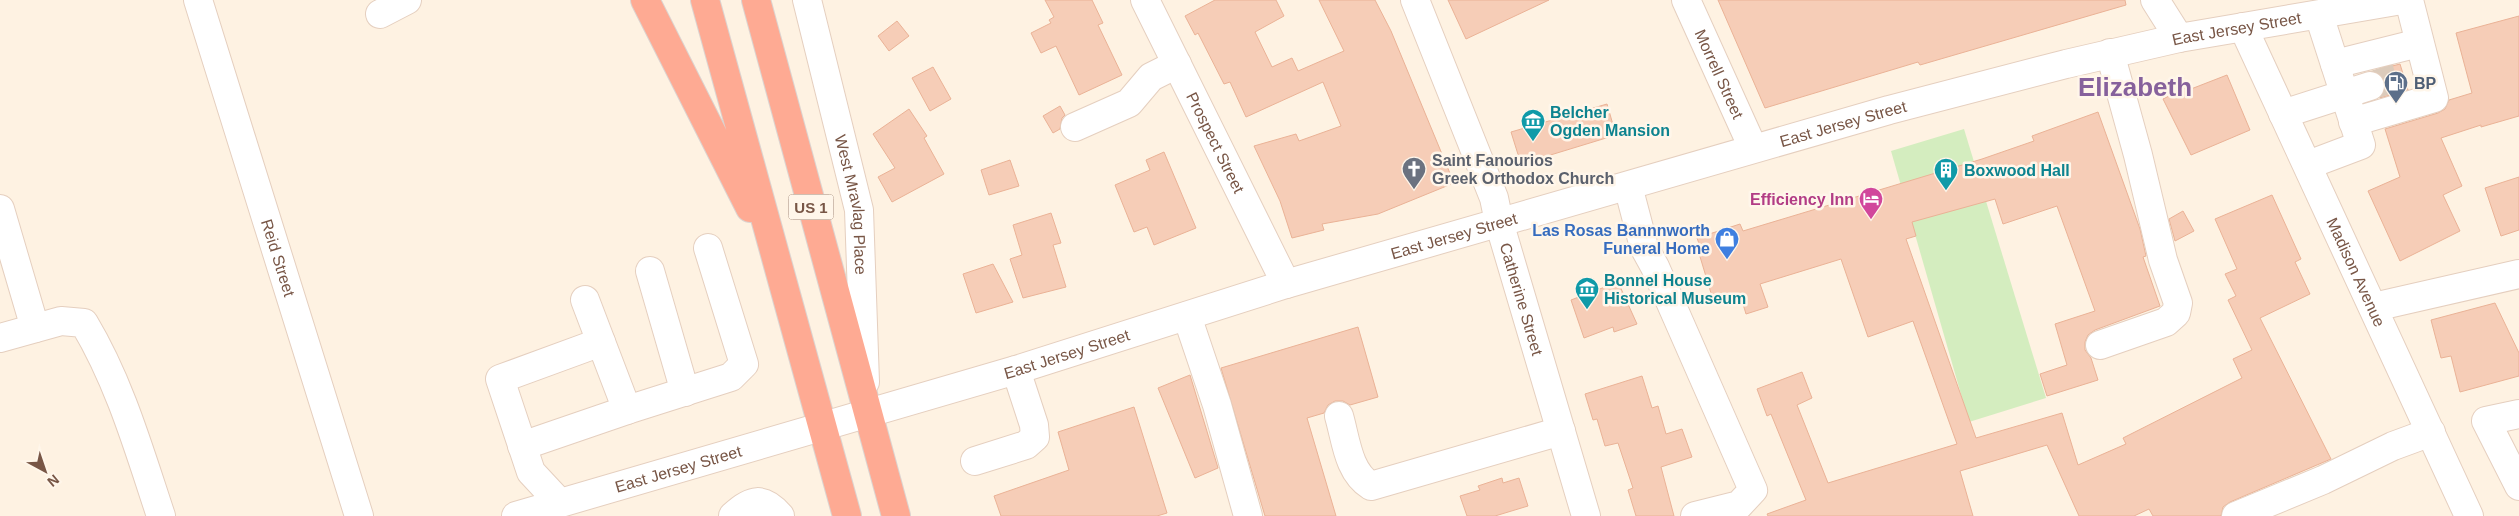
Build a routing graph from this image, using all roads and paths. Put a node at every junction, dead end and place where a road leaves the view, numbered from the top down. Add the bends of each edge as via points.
1 (198, 0) edge
2 (407, 0) edge
3 (645, 0) edge
4 (705, 0) edge
5 (756, 0) edge
6 (808, 0) edge
7 (1145, 0) edge
8 (1415, 0) edge
9 (1686, 0) edge
10 (2155, 0) edge
11 (2402, 0) edge
12 (2409, 0) edge
13 (2331, 9) edge
14 (380, 14) dead end
15 (2243, 27) junction
16 (2179, 38) junction
17 (2419, 43) junction
18 (2110, 53) junction
19 (1177, 64) junction
20 (2335, 64) junction
21 (2370, 86) tunnel mouth
22 (2344, 94) junction
23 (2283, 114) junction
24 (2353, 122) junction
25 (1075, 127) dead end
26 (1753, 148) junction
27 (2308, 165) junction
28 (1628, 186) junction
29 (0, 210) edge
30 (1499, 222) junction
31 (708, 248) dead end
32 (778, 264) junction
33 (650, 270) dead end
34 (2519, 274) edge
35 (1286, 284) junction
36 (585, 300) dead end
37 (2374, 307) junction
38 (1187, 316) junction
39 (35, 328) junction
40 (0, 338) edge
41 (601, 342) junction
42 (2100, 345) dead end
43 (1016, 370) junction
44 (685, 392) junction
45 (627, 410) junction
46 (866, 414) junction
47 (2519, 414) edge
48 (1339, 416) dead end
49 (823, 426) junction
50 (1561, 431) junction
51 (2431, 432) junction
52 (522, 446) junction
53 (975, 461) dead end
54 (2519, 486) edge
55 (559, 502) junction
56 (161, 516) edge
57 (359, 516) edge
58 (516, 516) edge
59 (733, 516) edge
60 (780, 516) edge
61 (848, 516) edge
62 (896, 516) edge
63 (1248, 516) edge
64 (1586, 516) edge
65 (1695, 516) edge
66 (2236, 516) edge
67 (2469, 516) edge

1 - 57 street, Reid Street
2 - 14 street
3 - 32 highway
4 - 32 highway, US 1
5 - 46 highway, US 1
6 - 46 street, West Mravlag Place via 859,210
7 - 19 street, Prospect Street
8 - 30 street, Catherine Street via 1494,198
9 - 26 street, Morrell Street
10 - 16 street
11 - 13 street, East Jersey Street
12 - 17 street
13 - 15 street, East Jersey Street
13 - 20 street
15 - 16 street, East Jersey Street
15 - 23 street, Madison Avenue
16 - 18 street, East Jersey Street
17 - 20 street
17 - 24 street via 2415,72 2434,98
18 - 26 street, East Jersey Street
18 - 42 street via 2163,260 2178,304 2176,313 2166,322
19 - 25 street via 1151,77 1129,103
19 - 35 street, Prospect Street
20 - 22 street
21 - 22 street
22 - 23 street
22 - 24 street
23 - 27 street, Madison Avenue
24 - 27 street via 2360,145
26 - 28 street, East Jersey Street
27 - 37 street, Madison Avenue
28 - 30 street, East Jersey Street
28 - 65 street via 1644,247 1753,490 1739,505
29 - 39 street
30 - 35 street, East Jersey Street
30 - 50 street, Catherine Street
31 - 44 street via 744,364 731,377
32 - 49 highway, US 1
33 - 44 street
34 - 37 street
35 - 38 street, East Jersey Street
36 - 41 street
37 - 51 street, Madison Avenue
38 - 43 street, East Jersey Street
38 - 63 street via 1217,405
39 - 40 street
39 - 56 street via 61,321 84,324 103,354
41 - 45 street
41 - 52 street via 500,380
43 - 46 street, East Jersey Street
43 - 53 street via 1035,437 1026,445
44 - 45 street
45 - 52 street
46 - 49 street, East Jersey Street
46 - 62 highway, US 1
47 - 54 street via 2486,421
48 - 50 street via 1352,464 1362,481 1371,486
49 - 55 street, East Jersey Street
49 - 61 highway, US 1
50 - 64 street, Catherine Street
51 - 66 street
51 - 67 street, Madison Avenue
52 - 55 street via 531,472
55 - 58 street, East Jersey Street
59 - 60 street via 745,505 760,501 771,505

